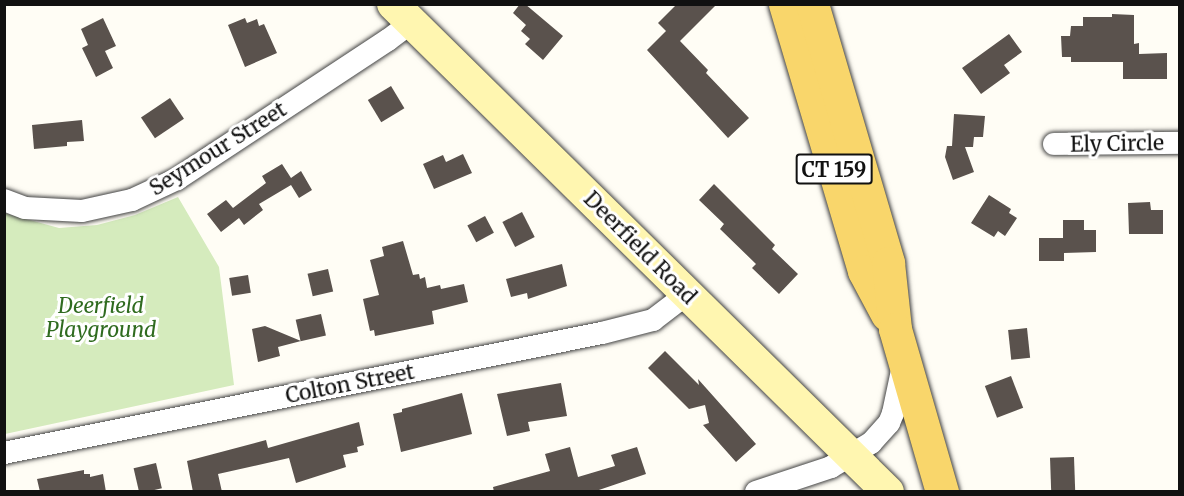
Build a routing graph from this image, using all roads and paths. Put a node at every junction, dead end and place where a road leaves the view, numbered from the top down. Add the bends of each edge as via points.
1 (785, 4) edge
2 (812, 4) edge
3 (402, 13) edge
4 (1179, 143) edge
5 (1054, 144) dead end
6 (4, 200) edge
7 (687, 294) junction
8 (900, 343) junction
9 (4, 453) edge
10 (852, 457) junction
11 (756, 492) edge
12 (888, 492) edge
13 (942, 492) edge

1 - 8 main road, CT 159 via 864,272
2 - 8 main road, CT 159 via 888,263
3 - 6 street, Seymour Street via 388,40 177,179 132,200 82,212 25,208
3 - 7 street, Deerfield Road
4 - 5 street, Ely Circle
7 - 9 street, Colton Street via 653,320 602,333
7 - 10 street, Deerfield Road
8 - 10 street via 895,408 871,443
8 - 13 main road, CT 159
10 - 11 street
10 - 12 street, Deerfield Road

